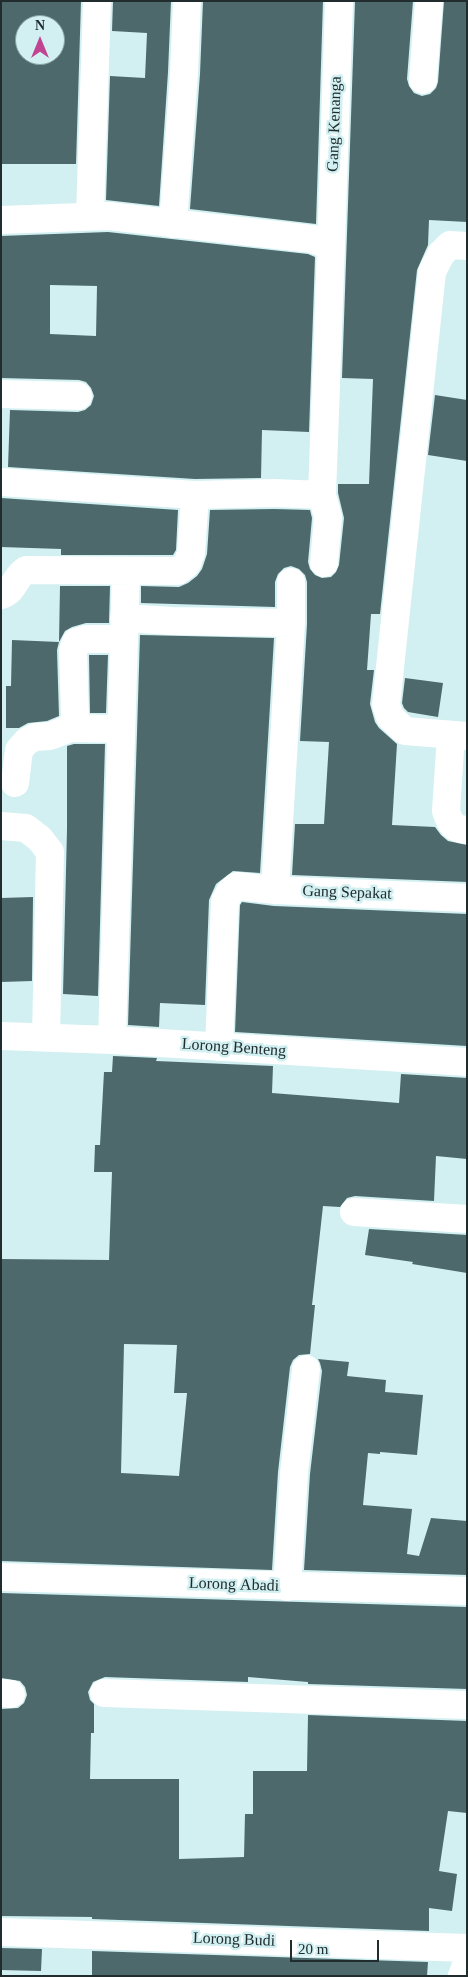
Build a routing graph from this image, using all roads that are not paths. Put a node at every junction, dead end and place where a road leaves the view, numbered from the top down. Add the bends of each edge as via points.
1 (97, 1) edge
2 (187, 1) edge
3 (339, 1) edge
4 (429, 1) edge
5 (423, 80) dead end
6 (90, 216) junction
7 (1, 220) edge
8 (173, 224) junction
9 (331, 246) junction
10 (467, 246) edge
11 (1, 394) edge
12 (78, 396) dead end
13 (1, 482) edge
14 (195, 494) junction
15 (322, 494) junction
16 (324, 563) dead end
17 (126, 571) junction
18 (291, 582) dead end
19 (1, 595) edge
20 (291, 623) junction
21 (124, 628) junction
22 (71, 728) junction
23 (121, 729) junction
24 (459, 735) edge
25 (14, 783) dead end
26 (1, 826) edge
27 (467, 830) edge
28 (275, 890) junction
29 (467, 898) edge
30 (1, 1036) edge
31 (46, 1038) junction
32 (112, 1040) junction
33 (219, 1047) junction
34 (467, 1062) edge
35 (354, 1212) dead end
36 (467, 1219) edge
37 (306, 1369) dead end
38 (1, 1577) edge
39 (286, 1587) junction
40 (467, 1591) edge
41 (104, 1692) dead end
42 (467, 1705) edge
43 (1, 1932) edge
44 (467, 1948) edge
45 (467, 1962) edge
46 (462, 1976) edge

1 - 6 street
2 - 8 street
3 - 9 street, Gang Kenanga
4 - 5 street
6 - 7 street
6 - 8 street
8 - 9 street via 312,239
9 - 15 street, Gang Kenanga
10 - 24 street via 450,245 432,272 386,705 390,718 405,731
11 - 12 street
13 - 14 street
14 - 15 street
14 - 17 street via 191,553 187,564 178,571
15 - 16 street, Gang Kenanga via 328,518
17 - 19 street via 26,570 10,591
17 - 21 street
18 - 20 street
20 - 21 street via 172,621
20 - 28 street
21 - 22 street via 76,642 73,650 75,718
21 - 23 street
22 - 23 street
22 - 25 street via 27,741 19,750
23 - 32 street
24 - 27 street via 446,811 449,822 457,829
26 - 31 street via 26,828 50,852
28 - 29 street, Gang Sepakat
28 - 33 street, Gang Sepakat via 236,886 225,901
30 - 31 street, Lorong Benteng
31 - 32 street, Lorong Benteng
32 - 33 street, Lorong Benteng
33 - 34 street, Lorong Benteng
35 - 36 street
37 - 39 street via 294,1472
38 - 39 street, Lorong Abadi
39 - 40 street, Lorong Abadi
41 - 42 street
43 - 44 street, Lorong Budi
45 - 46 street

